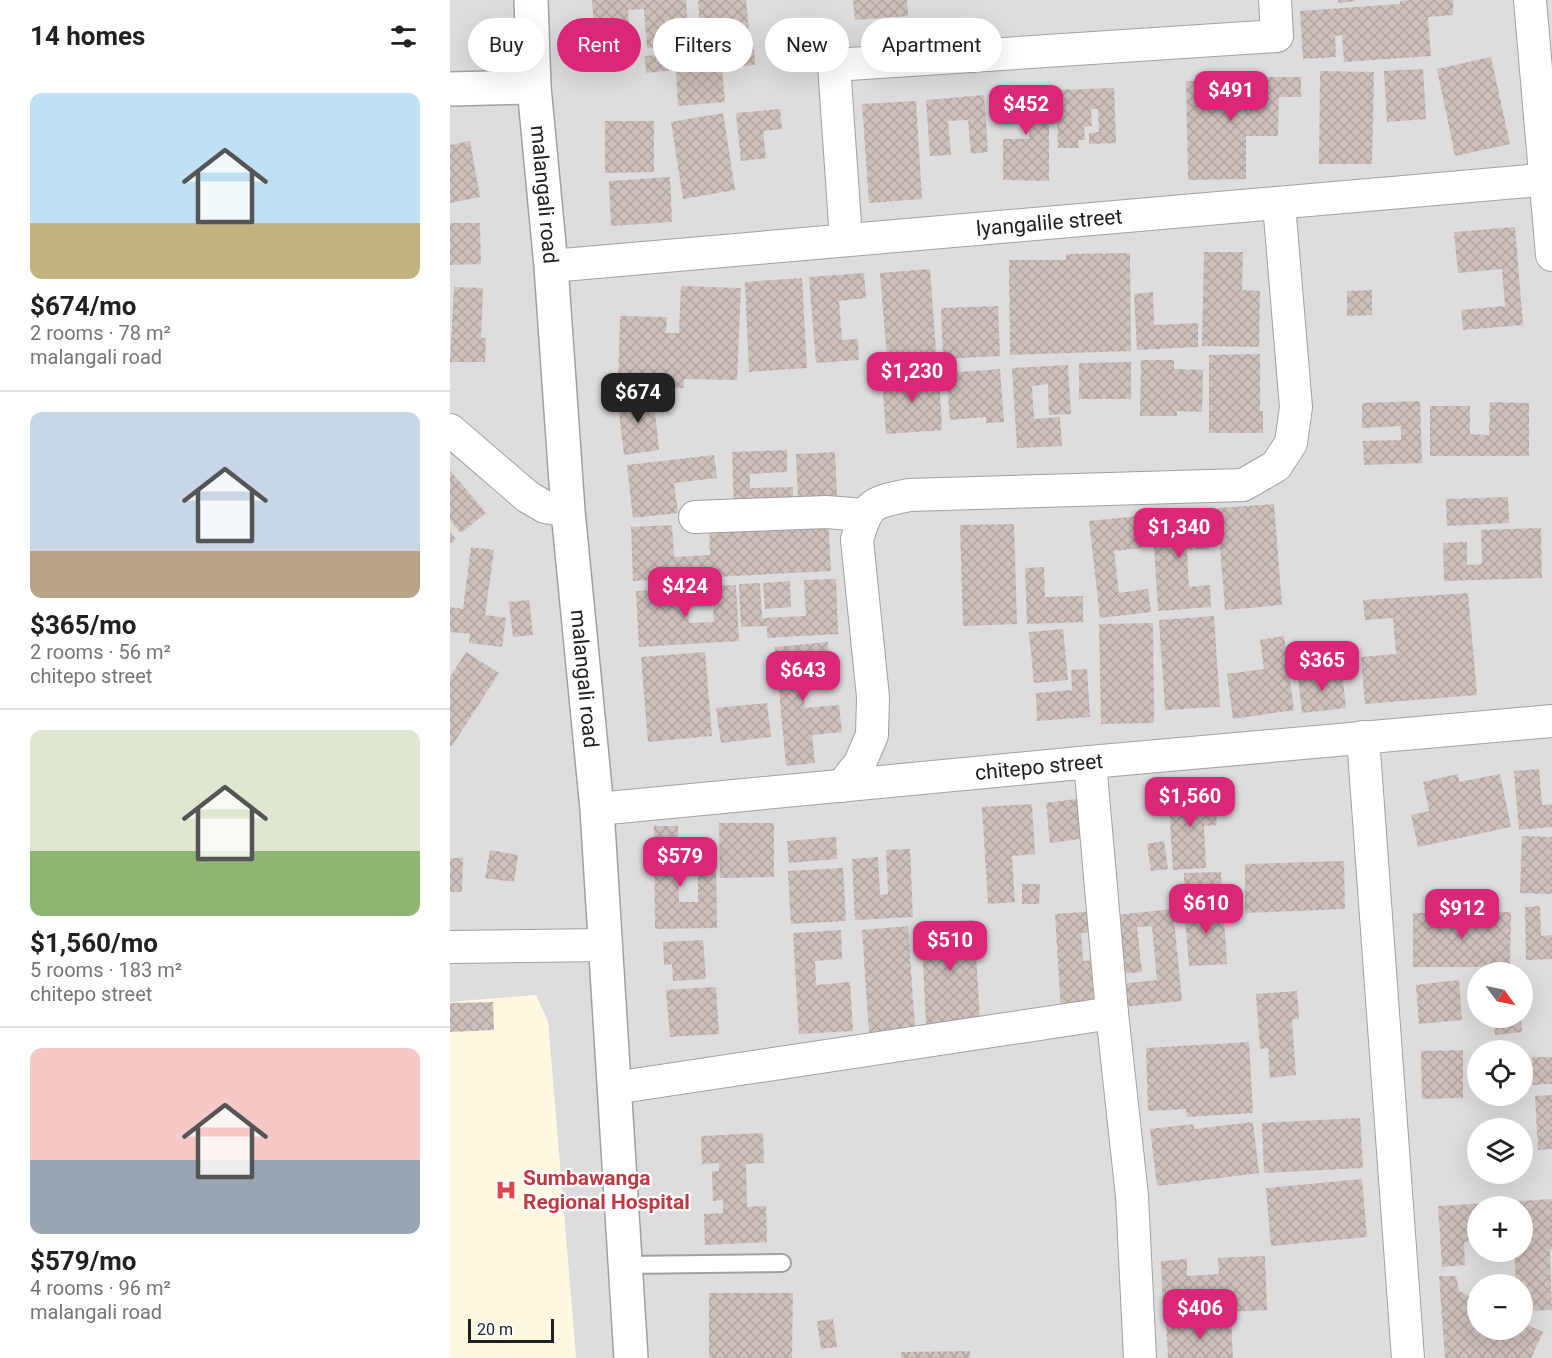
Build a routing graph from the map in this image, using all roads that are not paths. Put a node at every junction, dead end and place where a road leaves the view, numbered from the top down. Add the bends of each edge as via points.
1 (531, 0) edge
2 (1275, 0) edge
3 (1530, 0) edge
4 (534, 87) junction
5 (450, 89) edge
6 (1549, 179) edge
7 (1279, 204) junction
8 (846, 240) junction
9 (1552, 255) edge
10 (551, 266) junction
11 (450, 430) edge
12 (568, 511) junction
13 (864, 515) junction
14 (695, 517) dead end
15 (1552, 721) edge
16 (1364, 737) junction
17 (1090, 762) junction
18 (842, 786) junction
19 (597, 809) junction
20 (605, 945) junction
21 (450, 947) edge
22 (1112, 1013) junction
23 (614, 1088) junction
24 (782, 1263) dead end
25 (626, 1266) junction
26 (632, 1358) edge
27 (1140, 1358) edge
28 (1408, 1358) edge

1 - 4 street, malangali road
2 - 8 street via 1277,36 834,65
3 - 6 street
4 - 5 street
4 - 10 street, malangali road
6 - 7 street, lyangalile street
6 - 9 street
7 - 8 street, lyangalile street
7 - 13 street via 1296,406 1291,443 1276,466 1243,484 909,495 878,502
8 - 10 street, lyangalile street
10 - 12 street, malangali road
11 - 12 street via 528,497 545,507
12 - 19 street, malangali road
13 - 14 street via 826,512
13 - 18 street via 857,540 873,697 872,735 860,764
15 - 16 street, chitepo street
16 - 17 street, chitepo street
16 - 28 street
17 - 18 street, chitepo street
17 - 22 street
18 - 19 street, chitepo street
19 - 20 street, malangali road
20 - 21 street
20 - 23 street, malangali road
22 - 23 street
22 - 27 street via 1132,1196
23 - 25 street, malangali road
24 - 25 lane
25 - 26 street, malangali road

